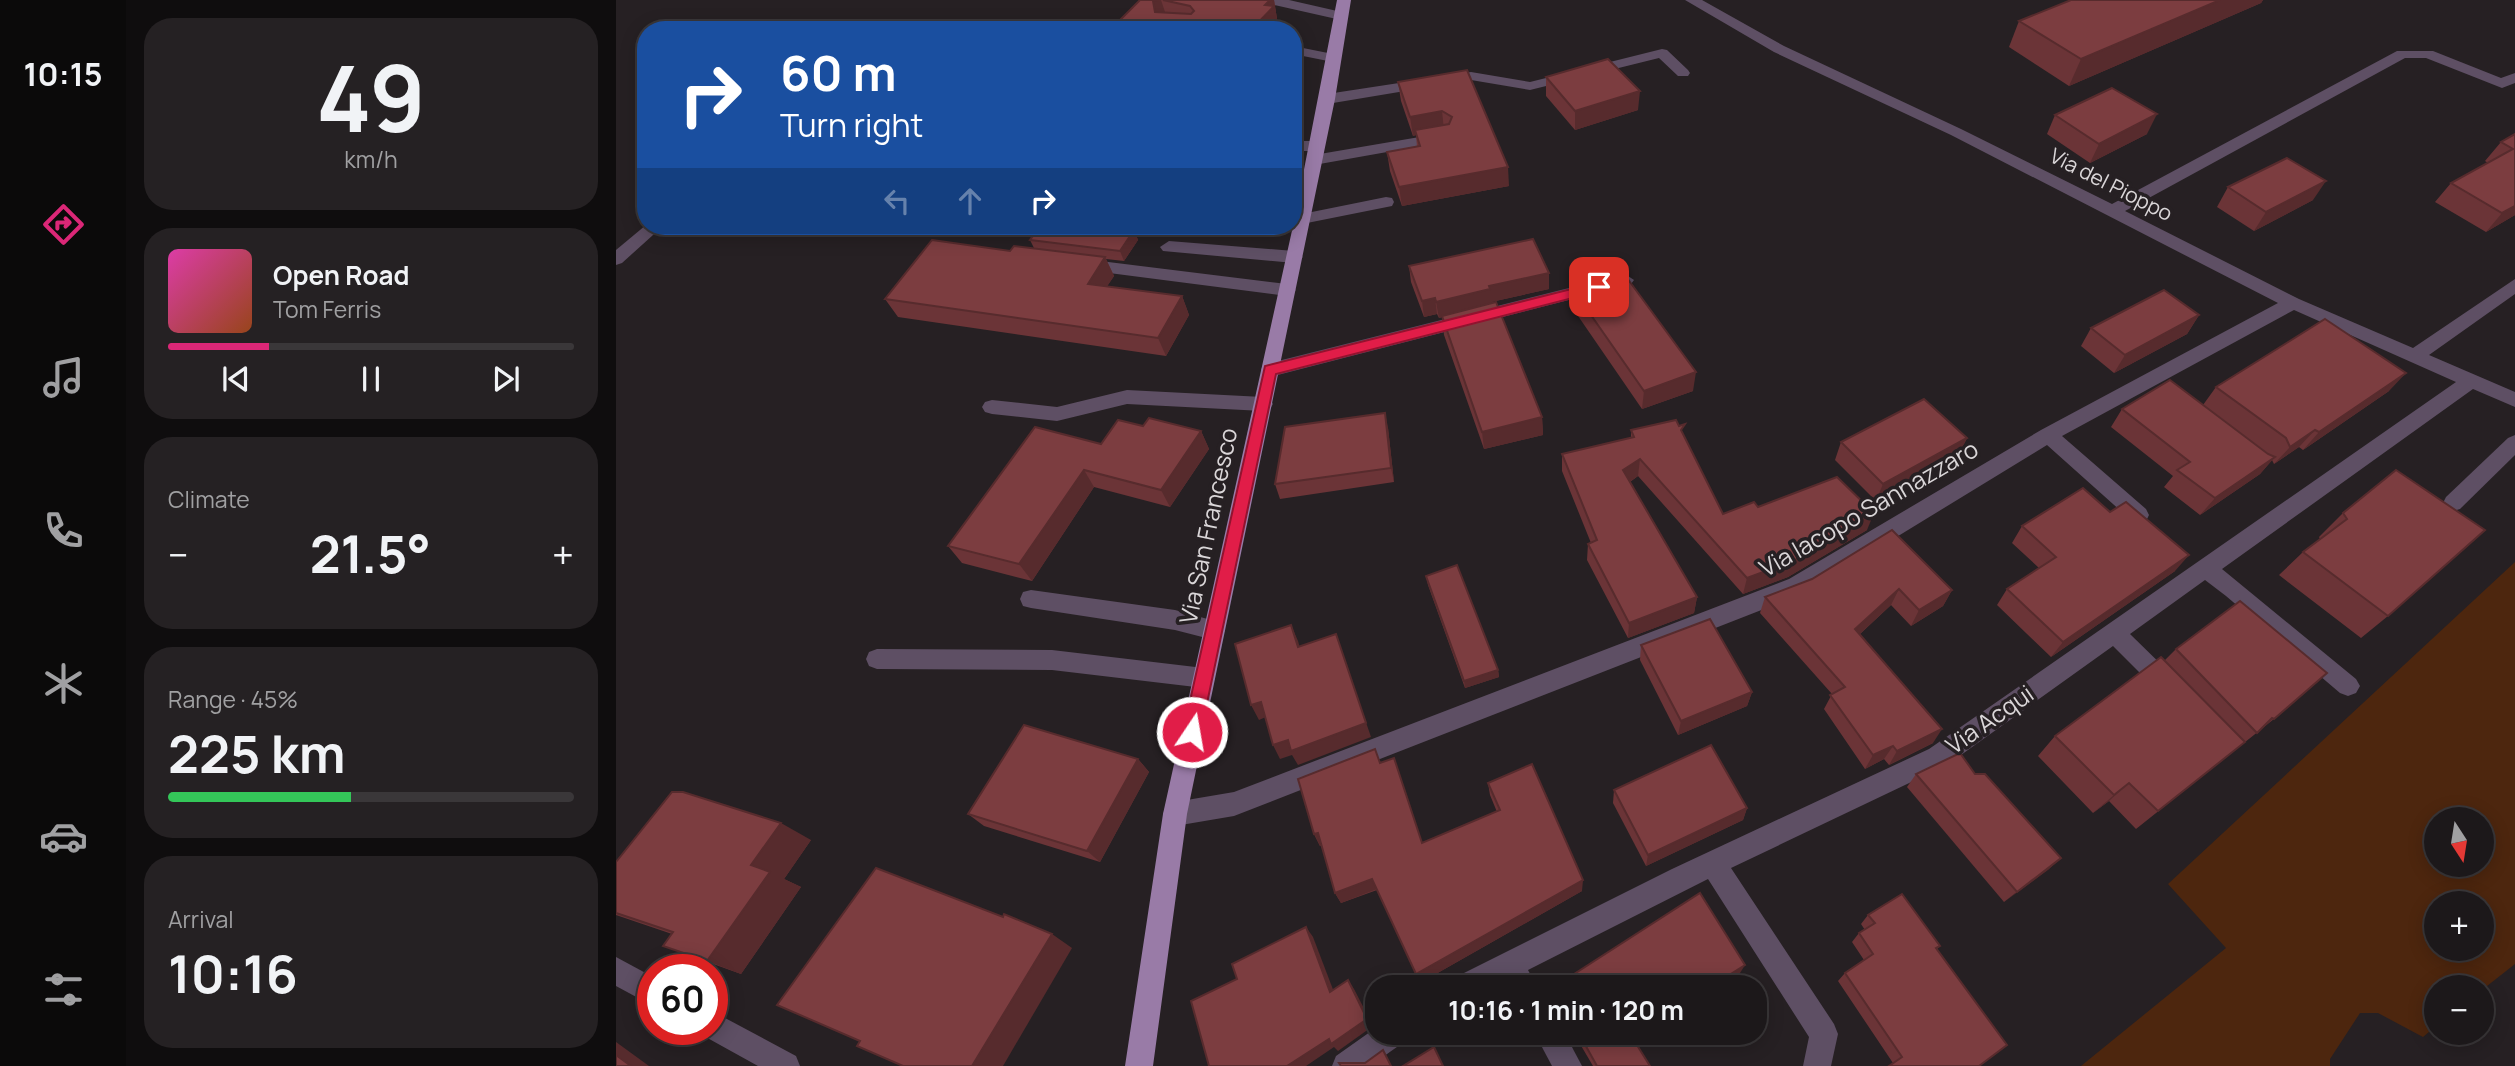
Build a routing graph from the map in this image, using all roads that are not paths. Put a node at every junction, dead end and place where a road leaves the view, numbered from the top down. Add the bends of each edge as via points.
1 (1271, 0) edge
2 (1692, 0) edge
3 (1343, 8) edge
4 (1302, 52) edge
5 (1333, 58) junction
6 (1683, 73) dead end
7 (2511, 84) edge
8 (1327, 99) junction
9 (1444, 138) edge
10 (1302, 149) edge
11 (1316, 153) junction
12 (1386, 202) dead end
13 (2113, 211) junction
14 (1302, 219) joint
15 (644, 235) edge
16 (1299, 235) edge
17 (1169, 247) dead end
18 (1294, 257) junction
19 (616, 259) edge
20 (1064, 262) edge
21 (1625, 280) edge
22 (2515, 285) edge
23 (1287, 289) junction
24 (2293, 303) junction
25 (2414, 356) junction
26 (1270, 370) junction
27 (2471, 381) junction
28 (2515, 400) edge
29 (1262, 404) junction
30 (992, 407) dead end
31 (2048, 435) junction
32 (2515, 443) edge
33 (2453, 503) dead end
34 (2139, 514) edge
35 (2204, 568) junction
36 (1031, 598) dead end
37 (1214, 630) junction
38 (2114, 633) junction
39 (877, 659) dead end
40 (1204, 678) junction
41 (2348, 686) dead end
42 (2185, 704) edge
43 (1175, 814) junction
44 (1713, 864) junction
45 (616, 971) edge
46 (1518, 975) edge
47 (637, 983) edge
48 (728, 1034) edge
49 (1376, 1045) edge
50 (1555, 1045) edge
51 (786, 1066) edge
52 (1139, 1066) edge
53 (1346, 1066) edge
54 (1567, 1066) edge
55 (1817, 1066) edge

1 - 3 street
2 - 13 street, Via del Pioppo via 1779,49
3 - 5 main road, Via San Francesco
4 - 5 street
5 - 8 main road, Via San Francesco
6 - 8 street via 1662,53 1530,86 1471,76
7 - 13 street via 2428,54 2402,54
8 - 11 main road, Via San Francesco
9 - 11 street
10 - 11 street
11 - 14 main road, Via San Francesco
12 - 14 street
13 - 24 street, Via del Pioppo
15 - 19 street
16 - 18 main road, Via San Francesco
17 - 18 street
18 - 23 main road, Via San Francesco
20 - 23 street
21 - 26 street
22 - 25 street
23 - 26 main road, Via San Francesco
24 - 25 street, Via del Pioppo
24 - 31 street, Via Iacopo Sannazzaro via 2159,385
25 - 27 street, Via del Pioppo
26 - 29 main road, Via San Francesco
27 - 28 street, Via del Pioppo
27 - 35 street, Via Acqui
29 - 30 street via 1127,397 1057,414
29 - 37 main road, Via San Francesco
31 - 34 street
31 - 43 street, Via Iacopo Sannazzaro via 1797,586 1234,804
32 - 33 street
35 - 38 street, Via Acqui
35 - 41 street
36 - 37 street
37 - 40 main road, Via San Francesco
38 - 42 street
38 - 44 street, Via Acqui via 1938,757
39 - 40 street via 1052,660
40 - 43 main road, Via San Francesco
43 - 52 main road, Via San Francesco
44 - 46 street, Via Acqui
44 - 55 street via 1824,1034
45 - 47 street
48 - 51 street
49 - 53 street
50 - 54 street

